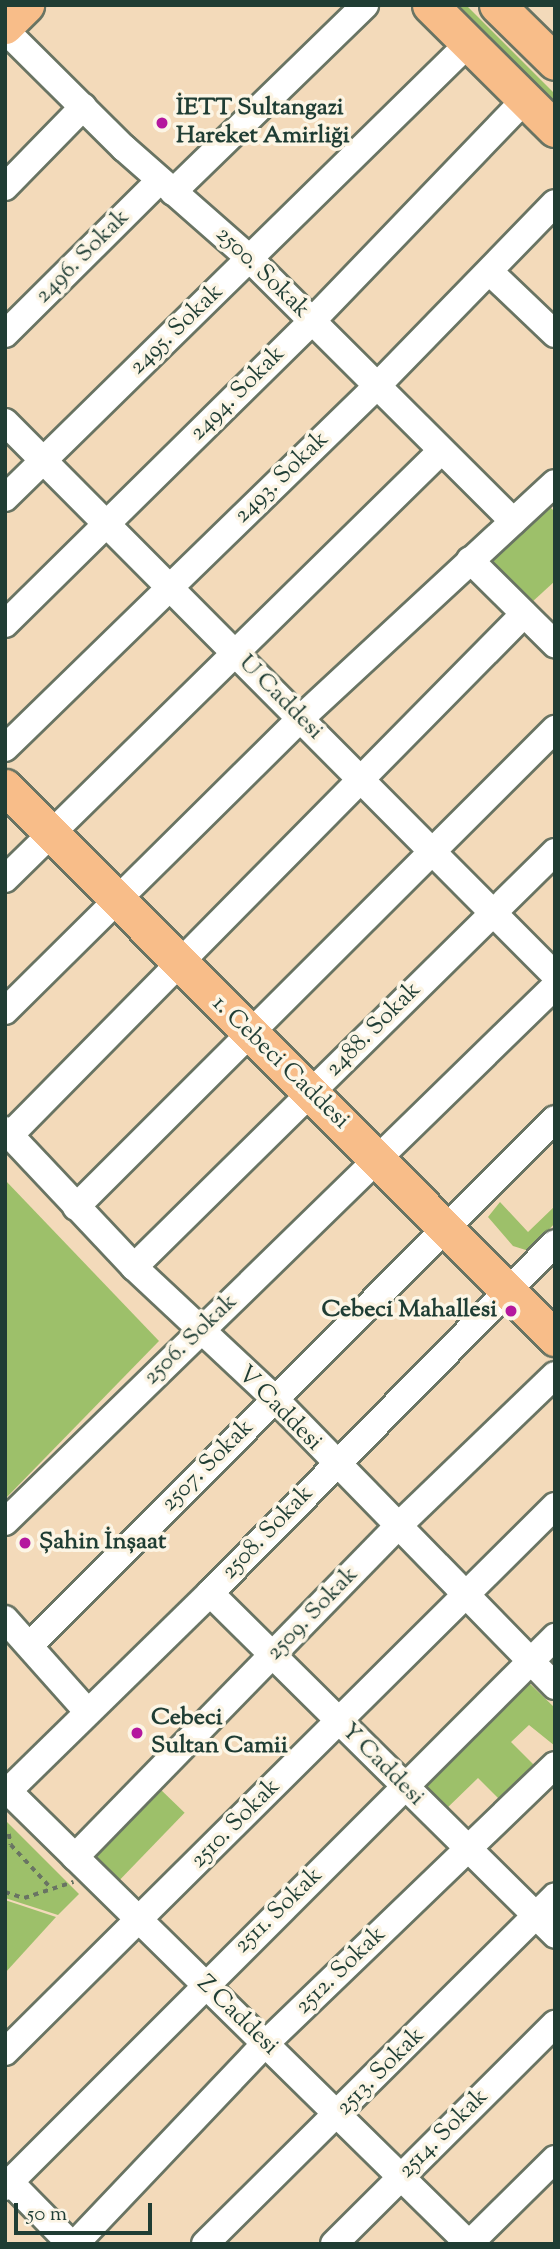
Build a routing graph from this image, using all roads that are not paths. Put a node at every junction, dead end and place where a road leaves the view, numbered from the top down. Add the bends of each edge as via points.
1 (26, 5) edge
2 (365, 5) edge
3 (430, 5) edge
4 (496, 5) edge
5 (5, 28) edge
6 (468, 44) junction
7 (555, 62) edge
8 (525, 100) junction
9 (83, 107) junction
10 (555, 129) edge
11 (167, 186) junction
12 (5, 187) edge
13 (555, 203) edge
14 (249, 258) junction
15 (490, 272) junction
16 (312, 321) junction
17 (5, 334) edge
18 (555, 334) edge
19 (377, 386) junction
20 (5, 422) edge
21 (441, 451) junction
22 (44, 460) junction
23 (554, 485) edge
24 (5, 498) edge
25 (513, 522) junction
26 (107, 524) junction
27 (470, 560) junction
28 (170, 587) junction
29 (524, 614) junction
30 (5, 624) edge
31 (555, 644) edge
32 (235, 654) junction
33 (300, 719) junction
34 (555, 729) edge
35 (5, 748) edge
36 (360, 778) junction
37 (5, 787) edge
38 (50, 834) junction
39 (431, 850) junction
40 (555, 852) edge
41 (5, 879) edge
42 (114, 899) junction
43 (492, 912) junction
44 (179, 966) junction
45 (555, 975) edge
46 (555, 986) edge
47 (5, 1011) edge
48 (246, 1032) junction
49 (311, 1091) junction
50 (555, 1119) edge
51 (8, 1133) edge
52 (378, 1159) junction
53 (76, 1207) junction
54 (447, 1228) junction
55 (555, 1243) edge
56 (134, 1267) junction
57 (508, 1290) junction
58 (199, 1332) junction
59 (555, 1338) edge
60 (555, 1375) edge
61 (275, 1399) junction
62 (334, 1464) junction
63 (555, 1506) edge
64 (5, 1521) edge
65 (397, 1527) junction
66 (210, 1594) junction
67 (465, 1596) junction
68 (5, 1619) edge
69 (555, 1637) edge
70 (30, 1645) junction
71 (273, 1655) junction
72 (530, 1661) junction
73 (555, 1686) edge
74 (87, 1711) junction
75 (338, 1721) junction
76 (555, 1765) edge
77 (406, 1788) junction
78 (7, 1790) edge
79 (466, 1852) junction
80 (75, 1857) junction
81 (555, 1897) edge
82 (536, 1916) junction
83 (140, 1920) junction
84 (555, 1935) edge
85 (204, 1984) junction
86 (555, 2024) edge
87 (265, 2044) junction
88 (5, 2052) edge
89 (338, 2115) junction
90 (555, 2159) edge
91 (401, 2177) junction
92 (8, 2184) edge
93 (73, 2244) edge
94 (205, 2244) edge
95 (334, 2244) edge
96 (469, 2244) edge

1 - 5 main road
2 - 11 street, 2496. Sokak
3 - 6 main road
4 - 7 main road
5 - 9 street, 2500. Sokak
6 - 8 main road
6 - 14 street, 2495. Sokak
8 - 10 main road
8 - 16 street, 2494. Sokak
9 - 11 street, 2500. Sokak
9 - 12 street
11 - 14 street, 2500. Sokak
11 - 17 street, 2496. Sokak
13 - 15 street, 2493. Sokak
14 - 16 street, 2500. Sokak
14 - 22 street, 2495. Sokak
15 - 18 street
15 - 19 street, 2493. Sokak
16 - 19 street, 2500. Sokak
16 - 26 street, 2494. Sokak
19 - 21 street, 2500. Sokak
19 - 28 street, 2493. Sokak
20 - 22 street, U Caddesi
21 - 25 street, 2500. Sokak
21 - 32 street
22 - 24 street, 2495. Sokak
22 - 26 street, U Caddesi
23 - 25 street
25 - 27 street
26 - 28 street, U Caddesi
26 - 30 street, 2494. Sokak
27 - 29 street
27 - 33 street
28 - 32 street, U Caddesi
28 - 35 street, 2493. Sokak
29 - 31 street
29 - 36 street
32 - 33 street, U Caddesi
32 - 38 street
33 - 36 street, U Caddesi
33 - 42 street
34 - 39 street
36 - 39 street, U Caddesi
36 - 44 street
37 - 38 main road, 1. Cebeci Caddesi
38 - 41 street
38 - 42 main road, 1. Cebeci Caddesi
39 - 43 street, U Caddesi
39 - 48 street
40 - 43 street, 2488. Sokak
42 - 44 main road, 1. Cebeci Caddesi
42 - 47 street
43 - 45 street, U Caddesi
43 - 49 street, 2488. Sokak
44 - 48 main road, 1. Cebeci Caddesi
44 - 51 street
46 - 52 street, 2506. Sokak
48 - 49 main road, 1. Cebeci Caddesi
48 - 53 street
49 - 52 main road, 1. Cebeci Caddesi
49 - 56 street, 2488. Sokak
50 - 54 street, 2507. Sokak
51 - 53 street, V Caddesi
52 - 54 main road, 1. Cebeci Caddesi
52 - 58 street, 2506. Sokak
53 - 56 street, V Caddesi
54 - 57 main road, 1. Cebeci Caddesi
54 - 61 street, 2507. Sokak
55 - 57 street, 2508. Sokak
56 - 58 street, V Caddesi
57 - 59 main road, 1. Cebeci Caddesi
57 - 62 street, 2508. Sokak
58 - 61 street, V Caddesi
58 - 64 street, 2506. Sokak
60 - 65 street, 2509. Sokak
61 - 62 street, V Caddesi
61 - 70 street, 2507. Sokak
62 - 65 street, V Caddesi
62 - 66 street, 2508. Sokak
63 - 67 street, 2510. Sokak
65 - 67 street, V Caddesi
65 - 71 street, 2509. Sokak
66 - 71 street, Y Caddesi
66 - 74 street, 2508. Sokak
67 - 72 street, V Caddesi
67 - 75 street, 2510. Sokak
68 - 70 street
69 - 72 street, 2511. Sokak
70 - 74 street
71 - 75 street, Y Caddesi
71 - 80 street, 2509. Sokak
72 - 73 street, V Caddesi
72 - 77 street, 2511. Sokak
74 - 78 street, 2508. Sokak
75 - 77 street, Y Caddesi
75 - 83 street, 2510. Sokak
76 - 79 street, 2512. Sokak
77 - 79 street, Y Caddesi
77 - 85 street, 2511. Sokak
78 - 80 street, Z Caddesi
79 - 82 street, Y Caddesi
79 - 87 street, 2512. Sokak
80 - 83 street, Z Caddesi
81 - 82 street, 2513. Sokak
82 - 84 street, Y Caddesi
82 - 89 street, 2513. Sokak
83 - 85 street, Z Caddesi
83 - 88 street, 2510. Sokak
85 - 87 street, Z Caddesi
85 - 92 street, 2511. Sokak
86 - 91 street, 2514. Sokak
87 - 89 street, Z Caddesi
87 - 93 street, 2512. Sokak
89 - 91 street, Z Caddesi
89 - 94 street, 2513. Sokak
90 - 96 street
91 - 95 street, 2514. Sokak
91 - 96 street, Z Caddesi
92 - 93 street

